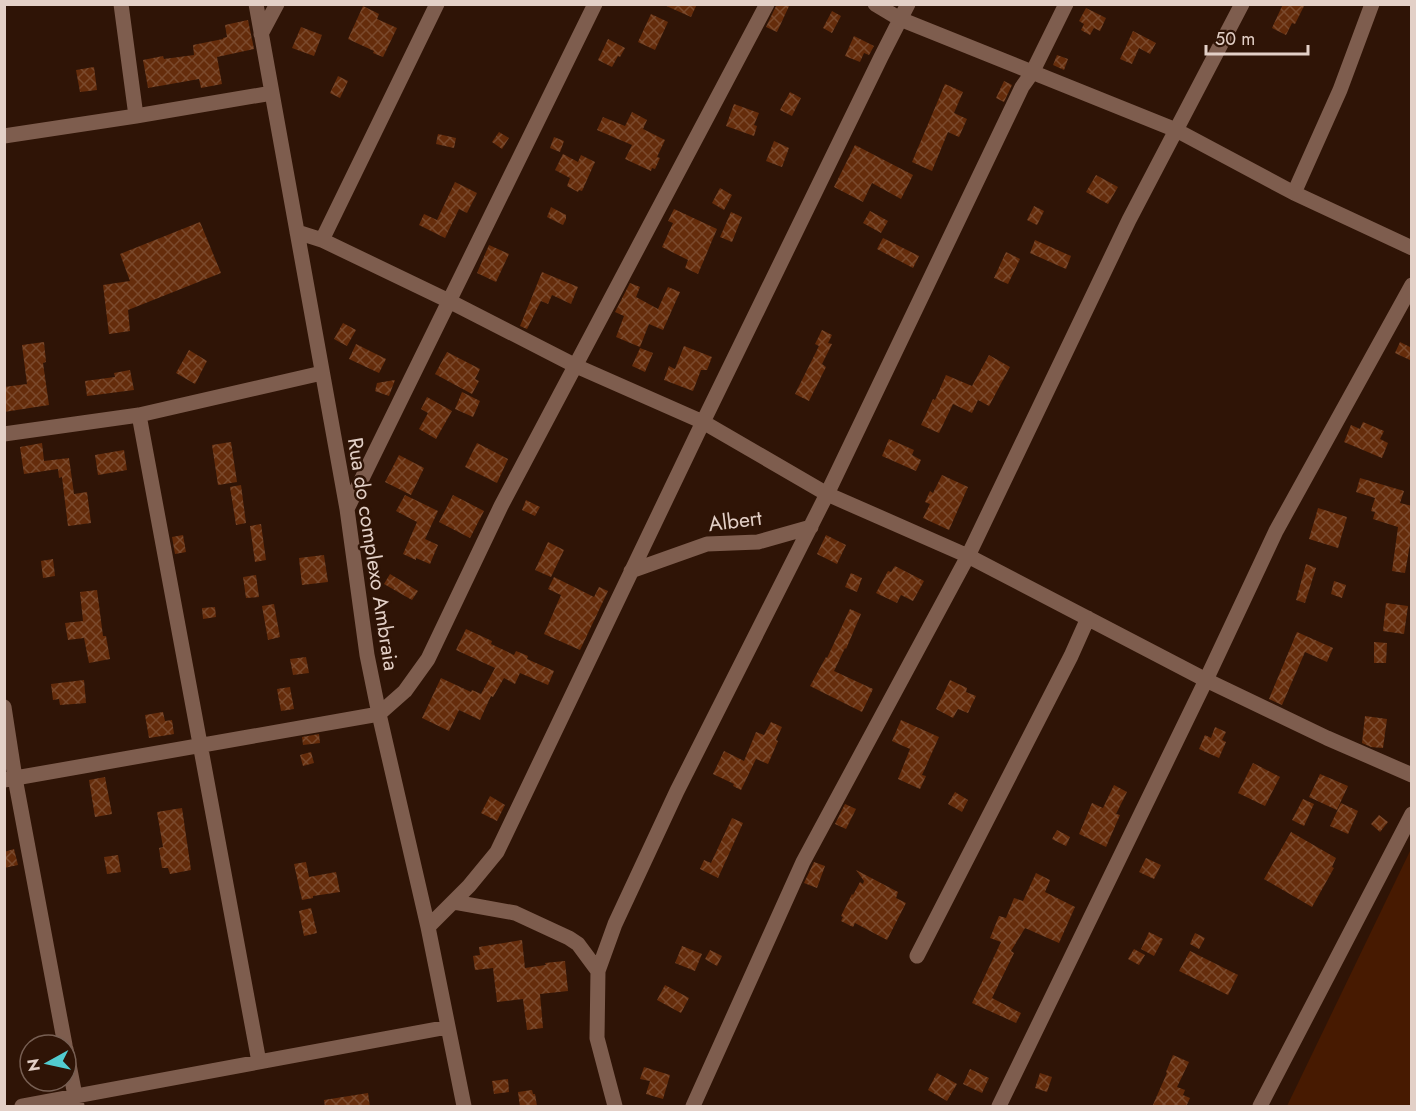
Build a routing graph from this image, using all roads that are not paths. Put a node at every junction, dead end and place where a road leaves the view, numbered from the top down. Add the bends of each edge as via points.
1 (121, 4) edge
2 (256, 4) edge
3 (277, 4) edge
4 (437, 4) edge
5 (595, 4) edge
6 (767, 4) edge
7 (875, 4) edge
8 (908, 4) edge
9 (1066, 4) edge
10 (1242, 4) edge
11 (1372, 4) edge
12 (900, 19) junction
13 (261, 34) junction
14 (1032, 73) junction
15 (272, 93) junction
16 (136, 116) junction
17 (1176, 130) junction
18 (4, 136) edge
19 (1294, 193) junction
20 (297, 231) junction
21 (322, 240) junction
22 (1412, 248) edge
23 (1412, 285) edge
24 (449, 301) junction
25 (576, 366) junction
26 (322, 373) junction
27 (139, 414) junction
28 (703, 422) junction
29 (4, 434) edge
30 (827, 494) junction
31 (347, 509) junction
32 (811, 527) junction
33 (968, 556) junction
34 (631, 571) junction
35 (1088, 618) junction
36 (1206, 680) junction
37 (4, 707) edge
38 (378, 714) junction
39 (200, 745) junction
40 (1412, 775) edge
41 (10, 779) edge
42 (1412, 814) edge
43 (454, 902) junction
44 (428, 927) junction
45 (917, 956) dead end
46 (598, 971) junction
47 (448, 1028) junction
48 (63, 1033) edge
49 (259, 1062) junction
50 (76, 1101) edge
51 (22, 1107) edge
52 (464, 1107) edge
53 (615, 1107) edge
54 (693, 1107) edge
55 (999, 1107) edge
56 (1260, 1107) edge

1 - 16 street
2 - 13 street, Rua do complexo Ambraia
3 - 13 street
4 - 21 street
5 - 24 street
6 - 25 street
7 - 12 street
8 - 12 street
9 - 14 street
10 - 17 street
11 - 19 street via 1340,90
12 - 14 street
12 - 28 street
13 - 15 street, Rua do complexo Ambraia
14 - 17 street
14 - 30 street
15 - 16 street
15 - 20 street, Rua do complexo Ambraia
16 - 18 street
17 - 19 street
17 - 33 street
19 - 22 street
20 - 21 street
20 - 26 street, Rua do complexo Ambraia
21 - 24 street
23 - 36 street via 1276,531
24 - 25 street
24 - 31 street
25 - 28 street
25 - 38 street via 501,506 428,659 405,691
26 - 27 street
26 - 31 street, Rua do complexo Ambraia
27 - 29 street
27 - 39 street
28 - 30 street
28 - 34 street
30 - 32 street
30 - 33 street
31 - 38 street, Rua do complexo Ambraia
32 - 34 street, Albert via 758,542 707,544
32 - 46 street via 676,791 615,924
33 - 35 street
33 - 54 street via 803,862
34 - 43 street via 497,852
35 - 36 street
35 - 45 street
36 - 40 street
36 - 55 street
37 - 41 street
38 - 39 street
38 - 44 street, Rua do complexo Ambraia
39 - 41 street
39 - 49 street
41 - 48 street
42 - 56 street
43 - 44 street
43 - 46 street via 515,913 558,933 578,944
44 - 47 street, Rua do complexo Ambraia
46 - 53 street via 597,1038
47 - 49 street
47 - 52 street, Rua do complexo Ambraia
49 - 50 street
50 - 51 street

